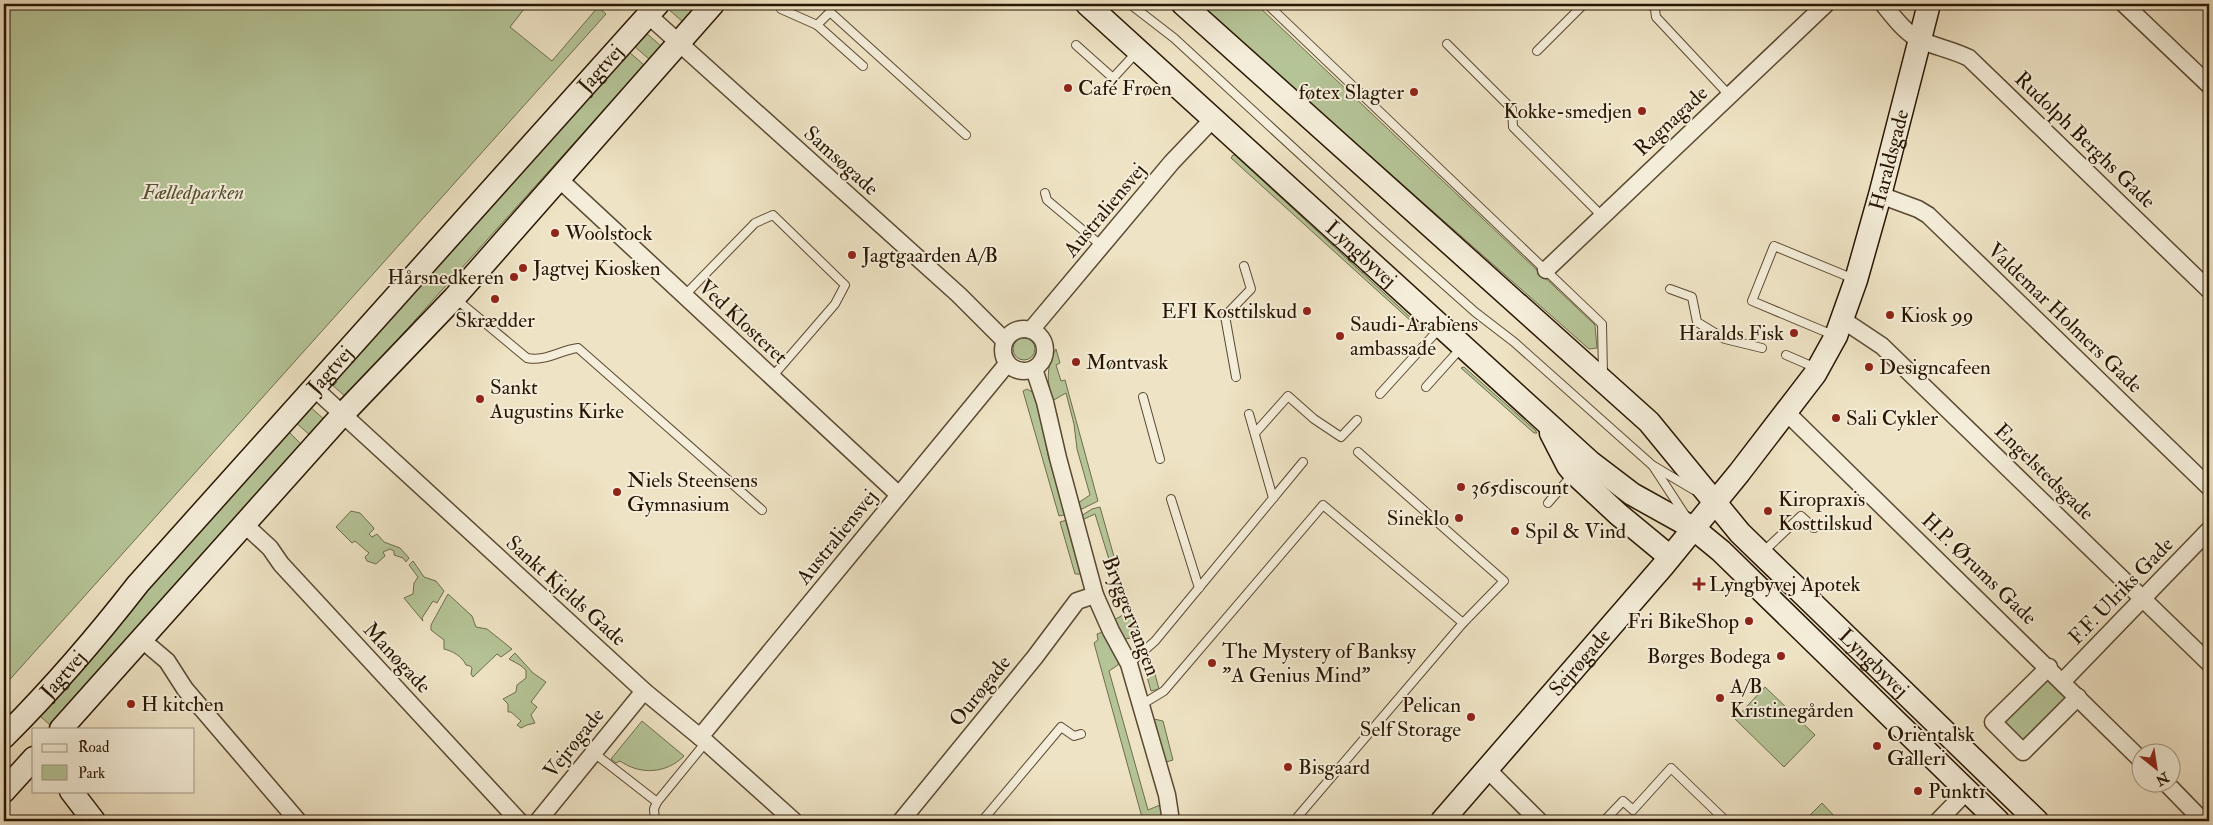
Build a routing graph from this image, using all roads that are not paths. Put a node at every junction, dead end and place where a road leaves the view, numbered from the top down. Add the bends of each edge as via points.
1 (713, 4) edge
2 (1088, 4) edge
3 (1130, 4) edge
4 (1183, 4) edge
5 (1267, 4) edge
6 (1584, 4) edge
7 (1650, 4) edge
8 (1826, 4) edge
9 (1883, 4) edge
10 (1929, 4) edge
11 (2125, 4) edge
12 (782, 8) dead end
13 (653, 9) edge
14 (817, 25) junction
15 (1919, 40) junction
16 (679, 44) junction
17 (1447, 44) dead end
18 (1076, 45) dead end
19 (1138, 51) junction
20 (1537, 51) dead end
21 (863, 66) dead end
22 (2209, 85) edge
23 (1730, 95) junction
24 (1206, 127) junction
25 (966, 135) dead end
26 (559, 179) junction
27 (1045, 193) dead end
28 (1880, 195) junction
29 (1602, 216) junction
30 (1103, 247) junction
31 (1244, 266) dead end
32 (1546, 270) junction
33 (1856, 280) junction
34 (1670, 288) dead end
35 (2209, 290) edge
36 (684, 296) junction
37 (454, 298) junction
38 (1441, 327) junction
39 (1839, 328) junction
40 (1031, 330) junction
41 (1004, 340) junction
42 (1463, 347) junction
43 (1762, 348) dead end
44 (1786, 355) dead end
45 (1007, 364) junction
46 (1034, 369) junction
47 (1818, 369) junction
48 (772, 377) junction
49 (1236, 377) dead end
50 (1604, 380) junction
51 (1426, 387) dead end
52 (314, 388) junction
53 (1380, 394) dead end
54 (1143, 397) dead end
55 (1786, 412) junction
56 (1249, 414) dead end
57 (342, 415) junction
58 (1357, 420) dead end
59 (1546, 422) junction
60 (1256, 432) junction
61 (1358, 452) dead end
62 (1160, 459) dead end
63 (1303, 462) dead end
64 (1652, 465) junction
65 (1574, 473) junction
66 (2209, 487) edge
67 (899, 495) junction
68 (1273, 498) junction
69 (1172, 499) dead end
70 (1715, 502) junction
71 (1548, 503) dead end
72 (762, 510) dead end
73 (244, 524) junction
74 (1694, 528) junction
75 (1814, 528) dead end
76 (2209, 530) edge
77 (1762, 554) junction
78 (1670, 557) junction
79 (1199, 588) junction
80 (1095, 595) junction
81 (2143, 598) junction
82 (1463, 624) junction
83 (142, 639) junction
84 (2209, 663) edge
85 (1129, 664) junction
86 (2049, 667) junction
87 (2063, 681) junction
88 (644, 691) junction
89 (2078, 696) junction
90 (1141, 705) junction
91 (61, 728) edge
92 (5, 733) edge
93 (1081, 734) dead end
94 (703, 740) junction
95 (2130, 748) edge
96 (594, 753) junction
97 (32, 755) edge
98 (32, 759) edge
99 (1488, 770) junction
100 (4, 791) edge
101 (1967, 791) junction
102 (72, 792) edge
103 (2175, 792) edge
104 (657, 802) junction
105 (94, 821) edge
106 (298, 821) edge
107 (519, 821) edge
108 (538, 821) edge
109 (655, 821) edge
110 (794, 821) edge
111 (901, 821) edge
112 (982, 821) edge
113 (1171, 821) edge
114 (1294, 821) edge
115 (1442, 821) edge
116 (1539, 821) edge
117 (1604, 821) edge
118 (1726, 821) edge
119 (1938, 821) edge
120 (1998, 821) edge
121 (2037, 821) edge
122 (2204, 821) edge

1 - 16 street, Jagtvej
2 - 19 street, Lyngbyvej
3 - 64 lane, Lyngbyvej via 1174,38 1376,224
4 - 50 street, Lyngbyvej
5 - 32 lane
6 - 20 lane
7 - 23 lane via 1656,17
8 - 23 street, Ragnagade
9 - 15 street
10 - 15 street, Haraldsgade
11 - 22 street
12 - 14 lane
13 - 16 street, Samsøgade
13 - 52 street, Jagtvej
14 - 21 lane
14 - 25 lane via 830,12
15 - 28 street, Haraldsgade
15 - 35 street, Rudolph Berghs Gade via 1969,58
16 - 26 street, Jagtvej
16 - 41 street, Samsøgade via 959,295
17 - 29 lane via 1512,109 1513,127
18 - 19 lane via 1113,78
19 - 24 street, Lyngbyvej
23 - 29 street, Ragnagade
24 - 30 street, Australiensvej via 1172,162
24 - 38 street, Lyngbyvej
26 - 36 street, Ved Klosteret
26 - 37 street, Jagtvej
27 - 30 lane via 1047,200
28 - 33 street, Haraldsgade
28 - 66 street, Valdemar Holmers Gade via 1928,215
29 - 32 street, Ragnagade
30 - 40 street, Australiensvej
31 - 49 lane via 1251,289 1225,316
32 - 50 lane via 1602,324
33 - 39 street, Haraldsgade
33 - 39 lane via 1774,246 1752,301
34 - 43 lane via 1692,296 1697,322 1725,339
36 - 48 street, Ved Klosteret
36 - 48 lane via 755,223 773,215 845,285 835,304
37 - 57 street, Jagtvej
37 - 72 lane via 527,358 538,360 578,348
38 - 42 street, Lyngbyvej
38 - 53 lane
39 - 47 street, Haraldsgade
39 - 81 street, Engelstedsgade via 1882,346
40 - 41 street via 1016,330
40 - 46 street via 1044,342 1045,350 1043,359
41 - 45 street via 1002,354
42 - 51 lane
42 - 59 street, Lyngbyvej
44 - 47 lane
45 - 46 street via 1016,371
45 - 67 street, Australiensvej
46 - 80 street, Bryggervangen
47 - 55 street, Haraldsgade
48 - 67 street, Ved Klosteret
50 - 70 street, Lyngbyvej via 1649,422
52 - 57 street, Sankt Kjelds Gade
52 - 92 street, Jagtvej via 138,584 41,700
54 - 62 lane
55 - 70 street, Haraldsgade
55 - 86 street, H.P. Ørums Gade
56 - 60 lane
57 - 73 street, Jagtvej
57 - 88 street, Sankt Kjelds Gade
58 - 60 lane via 1341,437 1288,396
59 - 65 street
59 - 74 street, Lyngbyvej via 1615,482
60 - 68 lane
61 - 82 lane via 1504,581
63 - 68 lane
64 - 70 lane, Lyngbyvej
64 - 74 lane, Lyngbyvej
65 - 71 lane
65 - 78 street
67 - 94 street, Australiensvej
68 - 79 lane
69 - 79 lane
70 - 74 street, Sejrøgade
70 - 77 street, Lyngbyvej
73 - 83 street, Jagtvej
73 - 107 street, Manøgade via 270,548 281,564
74 - 78 street, Sejrøgade
74 - 101 street, Lyngbyvej
75 - 77 lane via 1801,516
76 - 81 street, F.F. Ulriks Gade
77 - 121 street, Lyngbyvej
78 - 99 street, Sejrøgade
79 - 85 lane via 1155,641
80 - 85 street, Bryggervangen
80 - 111 street, Ourøgade via 1077,601
81 - 84 street, Engelstedsgade
81 - 87 street, F.F. Ulriks Gade
82 - 90 lane via 1323,505 1164,691
82 - 114 lane
83 - 91 street, Jagtvej
83 - 106 street via 167,661 185,690
85 - 90 street, Bryggervangen
86 - 87 street, H.P. Ørums Gade
86 - 89 street via 1993,722 2022,752
87 - 89 street, H.P. Ørums Gade
88 - 94 street, Sankt Kjelds Gade
88 - 96 street, Vejrøgade
89 - 95 street, H.P. Ørums Gade
90 - 113 street, Bryggervangen via 1167,795
92 - 97 street
93 - 112 lane via 1074,736 1061,727
94 - 104 lane
94 - 110 street, Sankt Kjelds Gade
96 - 104 lane
96 - 108 street, Vejrøgade
98 - 100 street
99 - 115 street, Sejrøgade
99 - 116 street
101 - 119 street
101 - 120 street, Lyngbyvej
102 - 105 street
103 - 122 street
104 - 109 lane
117 - 118 lane via 1623,801 1633,810 1671,768

